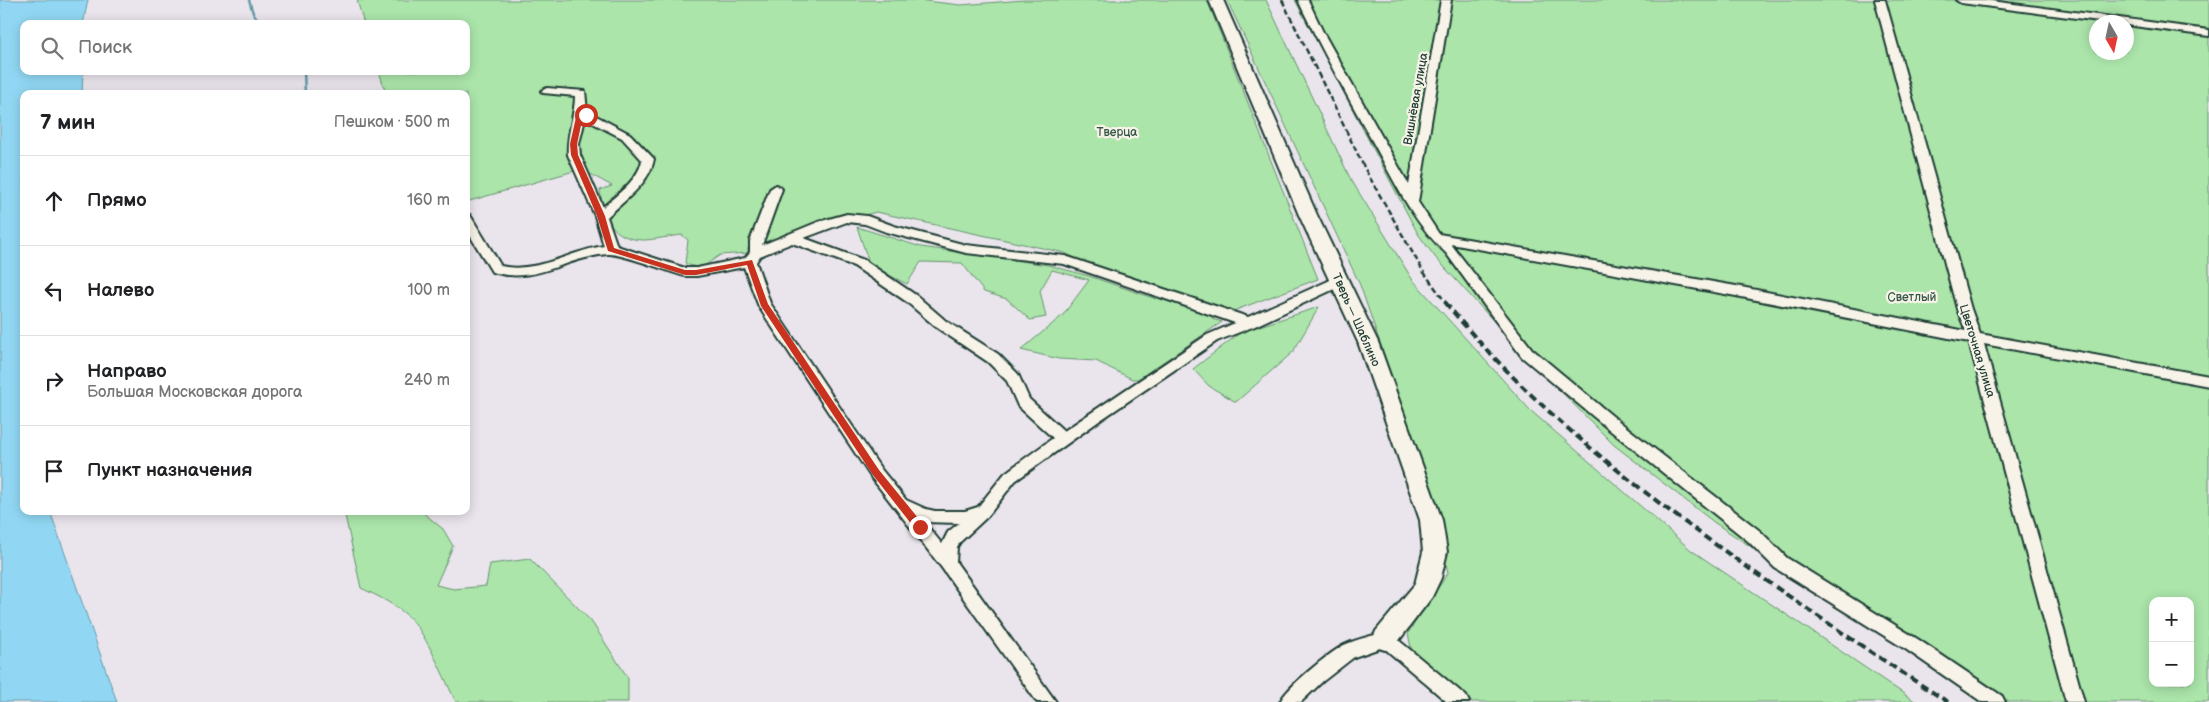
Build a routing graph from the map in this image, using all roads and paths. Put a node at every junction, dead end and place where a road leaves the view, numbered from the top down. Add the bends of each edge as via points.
1 (1216, 0) edge
2 (1303, 0) edge
3 (1446, 0) edge
4 (1880, 0) edge
5 (1961, 0) edge
6 (2209, 33) edge
7 (547, 91) dead end
8 (580, 113) junction
9 (776, 189) dead end
10 (1412, 202) junction
11 (601, 216) junction
12 (470, 225) edge
13 (1435, 237) junction
14 (792, 238) junction
15 (611, 249) junction
16 (753, 257) junction
17 (1340, 281) junction
18 (1250, 323) junction
19 (1975, 338) junction
20 (2209, 381) edge
21 (1064, 439) junction
22 (901, 504) junction
23 (983, 512) junction
24 (948, 563) junction
25 (1385, 639) junction
26 (1047, 702) edge
27 (1289, 702) edge
28 (1460, 702) edge
29 (1996, 702) edge
30 (2075, 702) edge

1 - 17 street, Тверь — Шаблино via 1308,215
2 - 10 street
3 - 10 street, Вишнёвая улица
4 - 19 street, Цветочная улица via 1964,309
5 - 6 street
7 - 8 street via 582,93
8 - 11 street via 573,144 574,155
8 - 11 street via 626,136 648,160 641,176
9 - 16 street
10 - 13 street
11 - 15 street
12 - 15 street via 497,269 506,272 531,271 577,255
13 - 19 street
13 - 29 street via 1450,250 1527,353 1610,423 1754,536 1781,563 1913,645
14 - 16 street
14 - 18 street via 842,219 867,220 966,249 1065,260
14 - 21 street via 858,263 912,300 940,324 993,358 1013,378 1023,402
15 - 16 street via 685,272
16 - 22 street via 764,304 876,472
17 - 18 street
17 - 25 street, Тверь — Шаблино via 1368,342 1435,536 1435,558 1427,583
18 - 21 street via 1212,338
19 - 20 street
19 - 30 street, Цветочная улица
21 - 23 street via 1010,477
22 - 23 street via 935,517 965,517
22 - 24 street
23 - 24 street via 954,537 949,546
24 - 26 street
25 - 27 street via 1349,651
25 - 28 street

